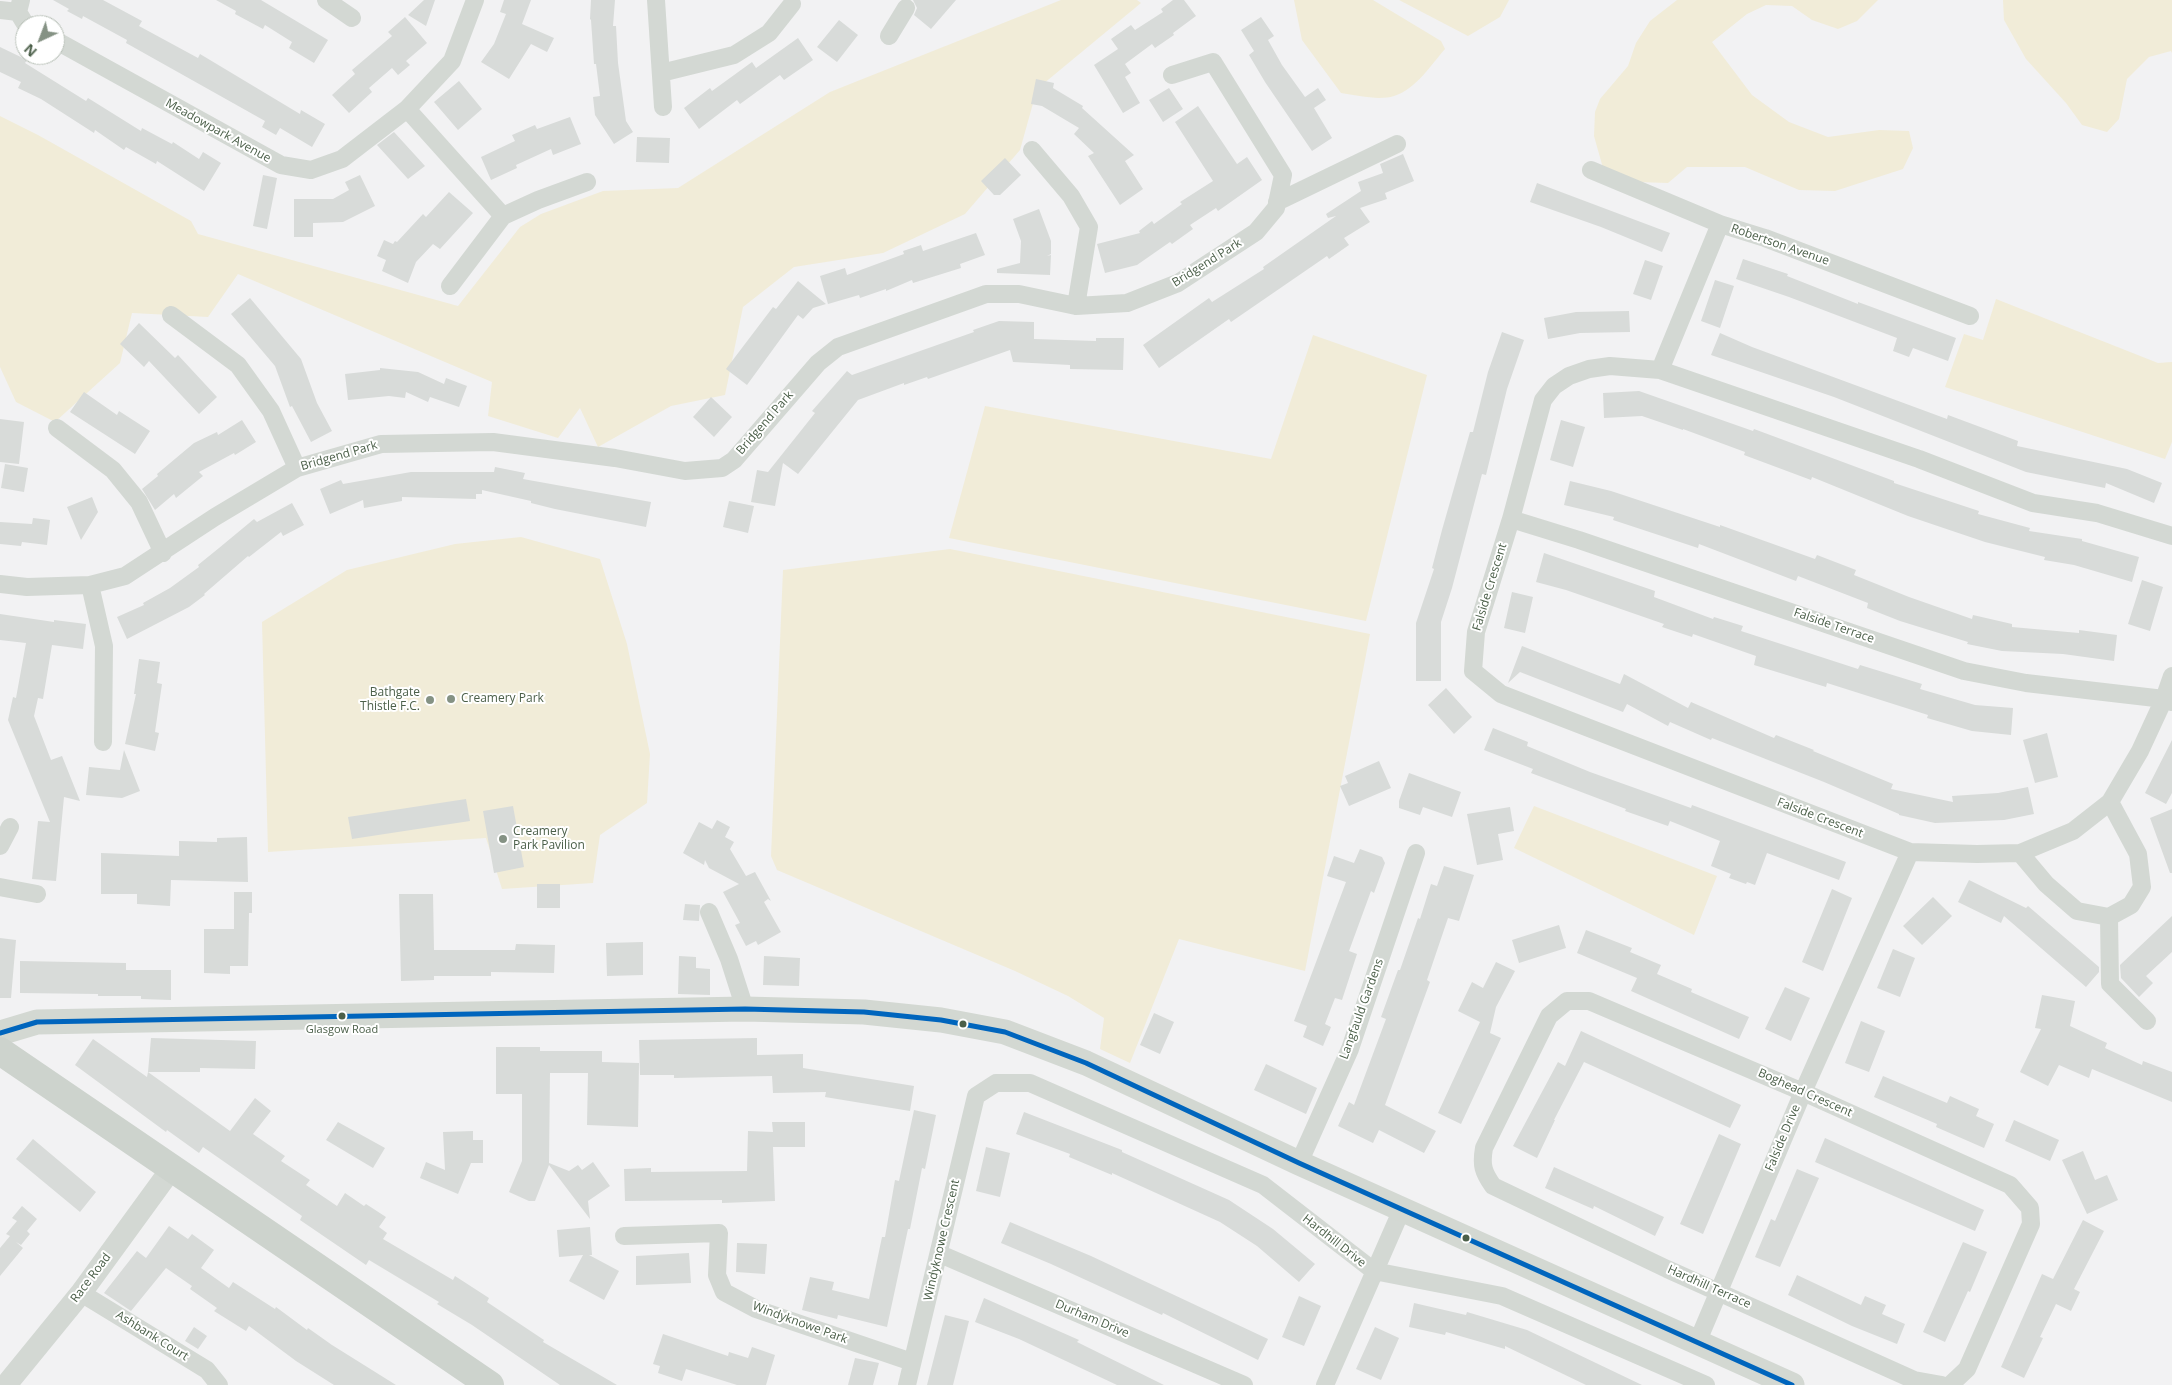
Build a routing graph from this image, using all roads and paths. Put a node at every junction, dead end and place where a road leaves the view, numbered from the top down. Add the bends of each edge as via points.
1 (326, 0) edge
2 (475, 0) edge
3 (656, 0) edge
4 (792, 4) dead end
5 (906, 8) dead end
6 (0, 10) edge
7 (22, 12) edge
8 (352, 18) dead end
9 (888, 36) dead end
10 (65, 46) edge
11 (662, 73) junction
12 (1172, 75) dead end
13 (662, 107) dead end
14 (407, 109) junction
15 (1397, 144) dead end
16 (1032, 150) dead end
17 (1591, 170) dead end
18 (587, 182) dead end
19 (1277, 202) junction
20 (503, 216) junction
21 (1720, 224) junction
22 (450, 286) dead end
23 (1076, 306) junction
24 (170, 315) dead end
25 (1970, 316) dead end
26 (1660, 370) junction
27 (57, 428) dead end
28 (297, 468) junction
29 (1511, 519) junction
30 (2172, 536) edge
31 (163, 553) junction
32 (0, 584) edge
33 (90, 585) junction
34 (2172, 676) edge
35 (2168, 701) edge
36 (103, 742) dead end
37 (2110, 802) junction
38 (10, 827) dead end
39 (0, 846) edge
40 (1910, 852) junction
41 (1416, 853) dead end
42 (2020, 853) junction
43 (0, 887) edge
44 (37, 894) dead end
45 (709, 912) dead end
46 (2109, 917) junction
47 (744, 1009) junction
48 (2147, 1021) dead end
49 (0, 1033) edge
50 (0, 1051) edge
51 (1803, 1092) junction
52 (976, 1096) joint
53 (1299, 1163) junction
54 (172, 1168) junction
55 (1484, 1174) joint
56 (1402, 1209) junction
57 (624, 1236) dead end
58 (940, 1254) junction
59 (1374, 1271) junction
60 (1718, 1291) junction
61 (81, 1293) junction
62 (1697, 1343) junction
63 (912, 1362) junction
64 (6, 1385) edge
65 (219, 1385) edge
66 (490, 1385) edge
67 (907, 1385) edge
68 (1244, 1385) edge
69 (1325, 1385) edge
70 (1706, 1385) edge
71 (1792, 1385) edge
72 (1942, 1385) edge
73 (1950, 1385) edge

1 - 8 street
2 - 14 street, Meadowpark Avenue via 452,61
3 - 11 street
4 - 11 street via 769,33 734,55
5 - 9 street
6 - 7 street
10 - 14 street, Meadowpark Avenue via 281,166 311,170 342,159
11 - 13 street
12 - 19 street, Bridgend Park via 1213,62 1283,175
14 - 20 street
15 - 19 street
16 - 23 street via 1071,196 1089,227
17 - 21 street, Robertson Avenue
18 - 20 street
19 - 23 street, Bridgend Park via 1276,208 1256,232 1178,282 1126,303
20 - 22 street
21 - 25 street, Robertson Avenue
21 - 26 street
23 - 28 street, Bridgend Park via 1019,294 986,294 838,347 818,363 734,460 722,468 685,471 493,442 381,444
24 - 28 street via 238,365 271,411
26 - 29 street, Falside Crescent via 1610,366 1589,369 1554,386 1544,400
26 - 30 street, Falside Crescent via 1919,459 2033,503 2097,513
27 - 31 street via 113,470 139,502
28 - 31 street, Bridgend Park via 215,517
29 - 35 street, Falside Terrace via 1964,671 2026,683
29 - 40 street, Falside Crescent via 1476,632 1473,671 1501,694
31 - 33 street, Bridgend Park via 125,576
32 - 33 street, Bridgend Park via 27,587
33 - 36 street via 104,646
34 - 35 street, Falside Crescent
35 - 37 street, Falside Crescent
37 - 42 street, Falside Crescent via 2073,830
37 - 46 street via 2138,854 2142,887 2130,905
38 - 39 street
40 - 42 street, Falside Crescent
40 - 51 street, Falside Drive
41 - 53 street, Langfauld Gardens via 1350,1049
42 - 46 street via 2046,884 2077,911
43 - 44 street
45 - 47 street
46 - 48 street via 2110,984
47 - 49 main road via 37,1022
47 - 53 main road via 864,1012 941,1020 1005,1032 1086,1063
50 - 54 main road
51 - 55 street, Boghead Crescent via 1590,1001 1567,1001 1549,1016 1484,1148 1481,1162
51 - 60 street, Falside Drive
51 - 73 street, Boghead Crescent via 2010,1185 2030,1208 2031,1224 1967,1369
52 - 58 street, Windyknowe Crescent
52 - 59 street, Hardhill Drive via 996,1083 1030,1083 1263,1185
53 - 56 main road
54 - 61 street, Race Road
54 - 66 main road
55 - 60 street, Hardhill Terrace via 1493,1186 1509,1195
56 - 59 street
56 - 62 main road
57 - 63 street, Windyknowe Park via 719,1233 717,1275 724,1292 756,1309
58 - 63 street, Windyknowe Crescent
58 - 68 street, Durham Drive
59 - 69 street
59 - 70 street, Hardhill Drive via 1502,1296
60 - 62 street, Falside Drive
60 - 72 street, Hardhill Terrace via 1914,1380
61 - 64 street, Race Road
61 - 65 street, Ashbank Court via 207,1370
62 - 71 main road
63 - 67 street, Windyknowe Crescent

